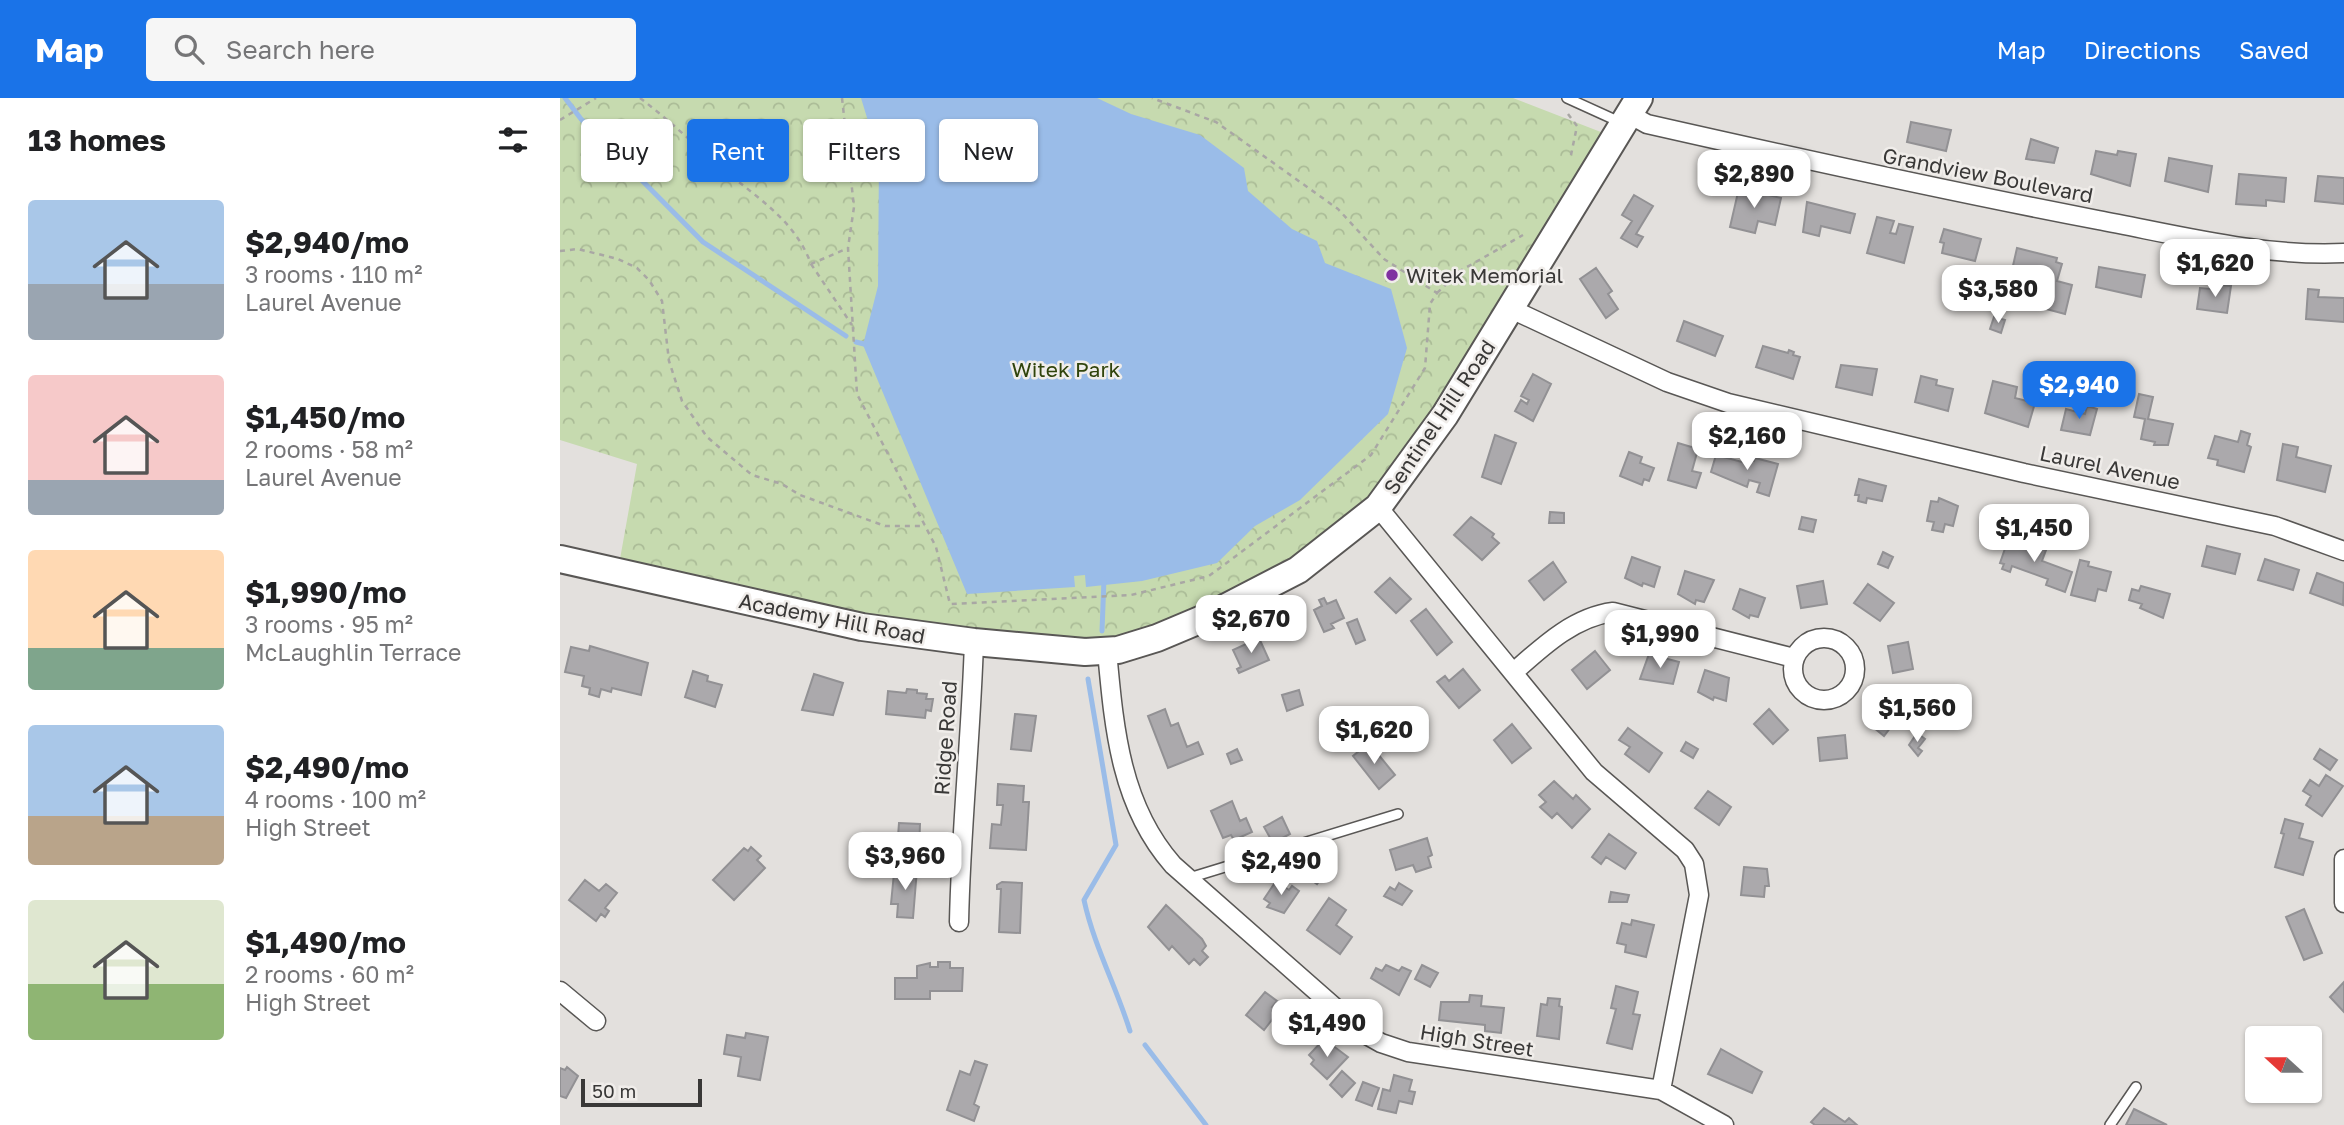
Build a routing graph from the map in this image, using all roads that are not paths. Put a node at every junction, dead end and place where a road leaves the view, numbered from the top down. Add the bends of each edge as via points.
1 (1567, 98) edge
2 (1630, 112) edge
3 (2344, 253) edge
4 (1509, 308) junction
5 (1378, 507) junction
6 (2344, 551) edge
7 (560, 559) edge
8 (974, 642) junction
9 (1107, 651) junction
10 (1794, 658) dead end
11 (1515, 671) junction
12 (1398, 814) dead end
13 (2344, 859) edge
14 (1187, 878) junction
15 (2344, 903) edge
16 (959, 922) dead end
17 (560, 991) edge
18 (596, 1021) dead end
19 (2136, 1087) dead end
20 (1661, 1090) junction
21 (1724, 1125) edge
22 (2110, 1125) edge

1 - 2 lane
2 - 3 street, Grandview Boulevard via 1647,124 1938,189 2304,255
2 - 4 main road, Sentinel Hill Road
4 - 5 main road, Sentinel Hill Road via 1445,415
4 - 6 street, Laurel Avenue via 1667,382 1728,403 2275,526
5 - 9 main road, Sentinel Hill Road via 1331,547 1268,587 1157,638
5 - 11 street
7 - 8 main road, Academy Hill Road via 862,627
8 - 9 main road, Academy Hill Road
8 - 16 street, Ridge Road
9 - 14 street, High Street via 1114,733 1130,792 1148,832
10 - 11 street via 1613,612 1572,626
11 - 20 street via 1594,772 1671,837 1694,864 1699,895
12 - 14 lane
13 - 15 street
14 - 20 street, High Street via 1262,947 1381,1043 1471,1064
17 - 18 street
19 - 22 lane
20 - 21 street, High Street

